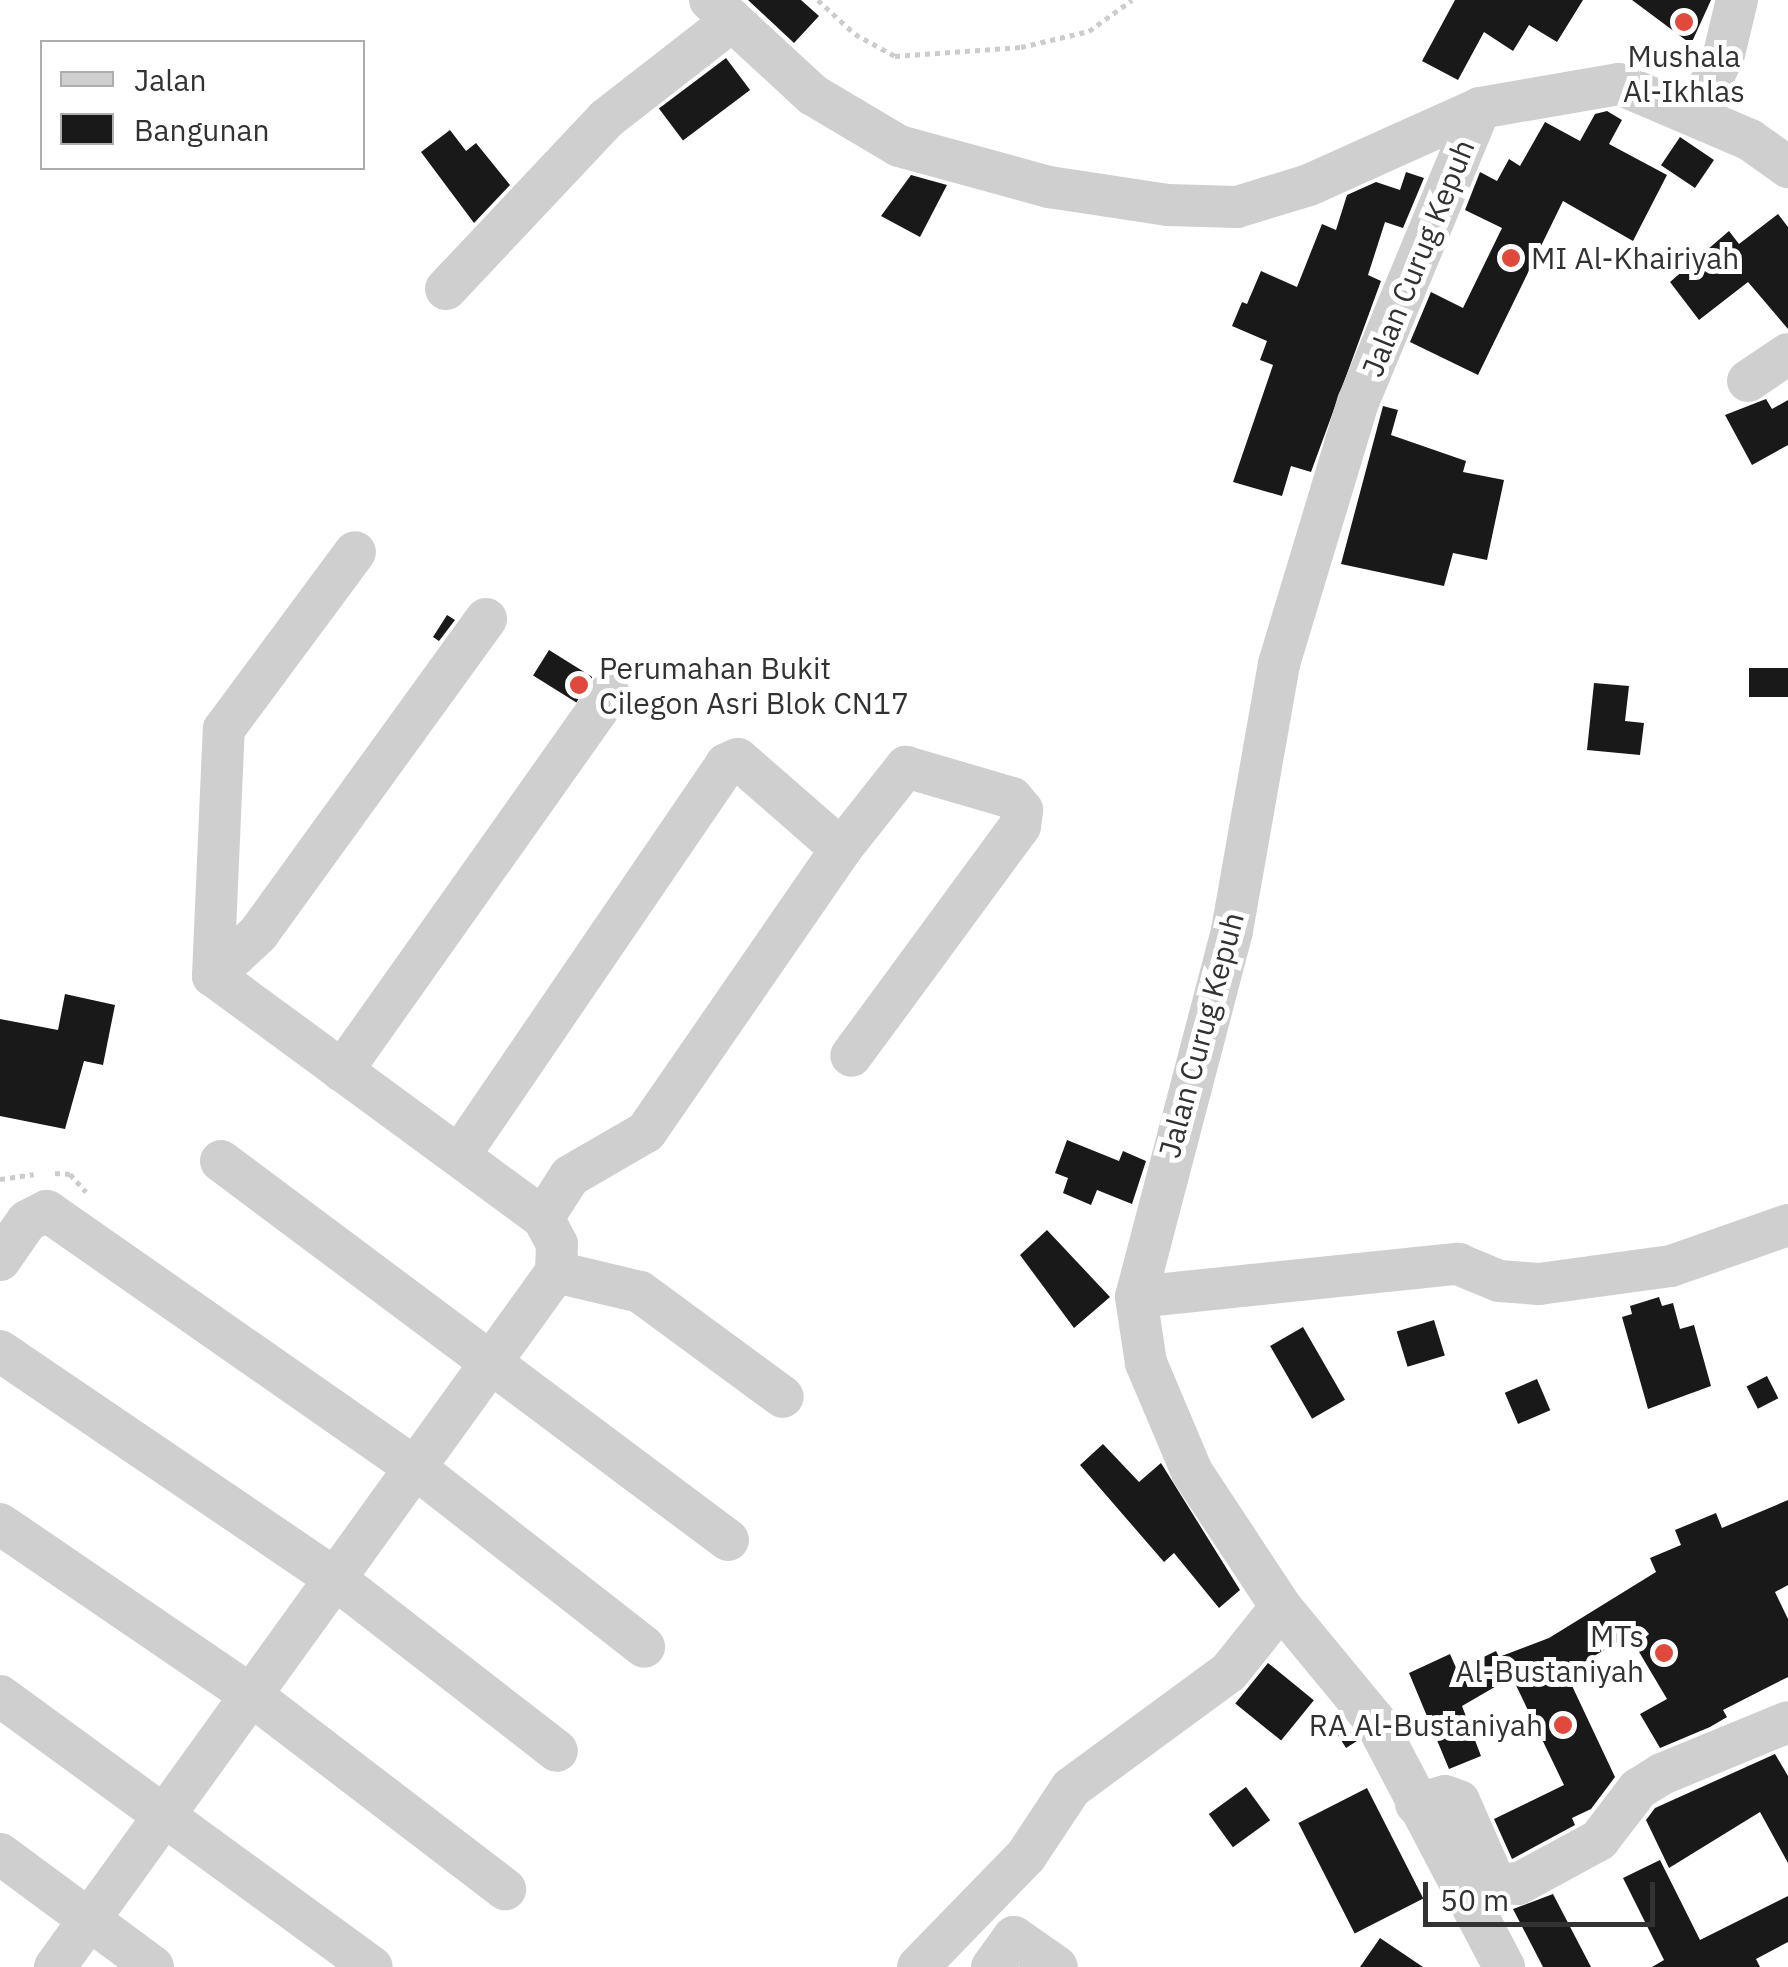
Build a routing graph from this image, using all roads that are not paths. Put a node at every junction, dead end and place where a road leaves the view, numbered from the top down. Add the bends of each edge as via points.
1 (1738, 0) edge
2 (721, 11) edge
3 (1480, 108) junction
4 (1696, 114) junction
5 (1788, 167) edge
6 (446, 289) dead end
7 (1788, 354) edge
8 (1748, 380) dead end
9 (355, 552) dead end
10 (486, 619) dead end
11 (609, 694) dead end
12 (841, 849) junction
13 (214, 976) junction
14 (851, 1056) dead end
15 (342, 1071) junction
16 (459, 1156) junction
17 (220, 1161) dead end
18 (543, 1218) junction
19 (1788, 1225) edge
20 (0, 1260) edge
21 (556, 1272) junction
22 (1136, 1297) junction
23 (0, 1351) edge
24 (489, 1361) junction
25 (783, 1397) dead end
26 (414, 1467) junction
27 (0, 1524) edge
28 (728, 1540) dead end
29 (334, 1578) junction
30 (1282, 1607) junction
31 (644, 1646) dead end
32 (250, 1694) junction
33 (0, 1696) edge
34 (1788, 1722) edge
35 (557, 1751) dead end
36 (1416, 1804) junction
37 (167, 1811) junction
38 (0, 1854) edge
39 (505, 1889) dead end
40 (91, 1917) junction
41 (55, 1967) edge
42 (153, 1967) edge
43 (372, 1967) edge
44 (918, 1967) edge
45 (992, 1967) edge
46 (1058, 1967) edge
47 (1504, 1967) edge

1 - 4 street via 1724,54
2 - 3 street via 813,95 899,146 1048,186 1168,205 1237,207 1309,186
2 - 6 street via 606,118
3 - 4 street via 1618,84
3 - 22 street, Jalan Curug Kepuh via 1358,402 1279,664 1232,931
4 - 5 street
7 - 8 street
9 - 13 street via 224,729
10 - 13 street via 258,934
11 - 15 street
12 - 14 street via 906,768 1012,798 1022,810 1020,826 983,880
12 - 16 street via 738,759 726,764
12 - 18 street via 646,1132 570,1176
13 - 15 street
15 - 16 street
16 - 18 street
17 - 24 street
18 - 21 street via 557,1244
19 - 22 street via 1671,1266 1539,1284 1498,1281 1458,1264
20 - 26 street via 27,1222 47,1211
21 - 24 street
21 - 25 street via 640,1292
22 - 30 street, Jalan Curug Kepuh via 1146,1363 1192,1472
23 - 29 street
24 - 26 street
24 - 28 street
26 - 29 street
26 - 31 street
27 - 32 street
29 - 32 street
29 - 35 street
30 - 36 street, Jalan Curug Kepuh via 1375,1721
30 - 44 street via 1229,1672 1071,1788 1026,1856
32 - 37 street
32 - 39 street
33 - 37 street
34 - 36 street via 1662,1774 1638,1789 1599,1840 1518,1884 1496,1883 1459,1801 1445,1796
36 - 47 street, Jalan Curug Kepuh
37 - 40 street
37 - 43 street
38 - 40 street
40 - 41 street
40 - 42 street
45 - 46 street via 1014,1937

